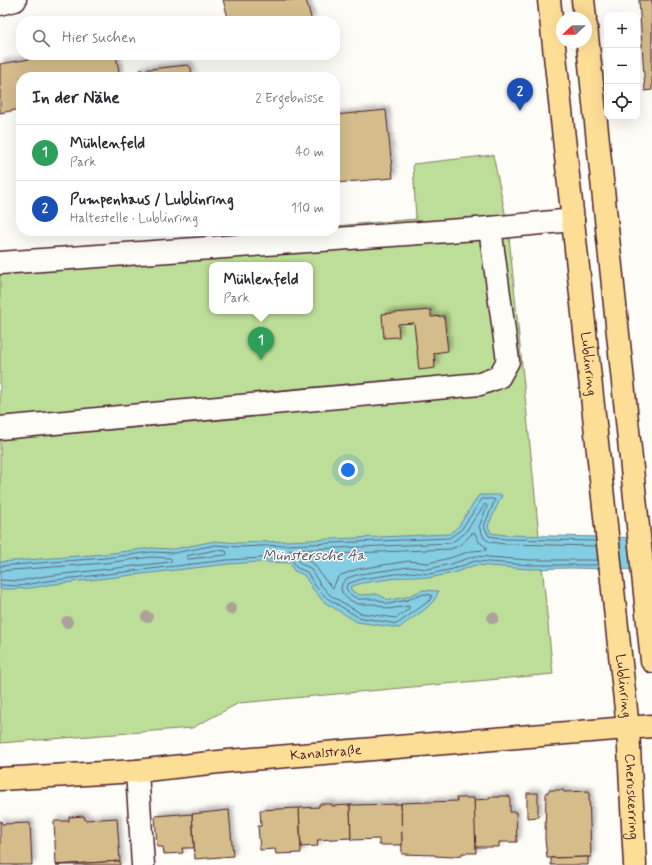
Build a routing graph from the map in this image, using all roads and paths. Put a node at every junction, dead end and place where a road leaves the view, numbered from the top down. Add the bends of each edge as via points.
1 (15, 0) edge
2 (549, 0) edge
3 (583, 0) edge
4 (1, 2) edge
5 (584, 12) edge
6 (588, 48) edge
7 (573, 220) junction
8 (490, 228) junction
9 (0, 263) edge
10 (0, 428) edge
11 (652, 661) edge
12 (652, 726) edge
13 (628, 728) junction
14 (137, 771) junction
15 (0, 779) edge
16 (143, 865) edge
17 (636, 865) edge

1 - 4 street
2 - 7 main road, Lublinring
3 - 5 main road
6 - 11 main road
7 - 8 street
7 - 13 main road, Lublinring
8 - 9 street
8 - 10 street via 508,361 499,377 480,384
12 - 13 main road, Kanalstraße
13 - 14 main road, Kanalstraße via 228,761
13 - 17 main road, Cheruskerring
14 - 15 main road, Kanalstraße
14 - 16 street

